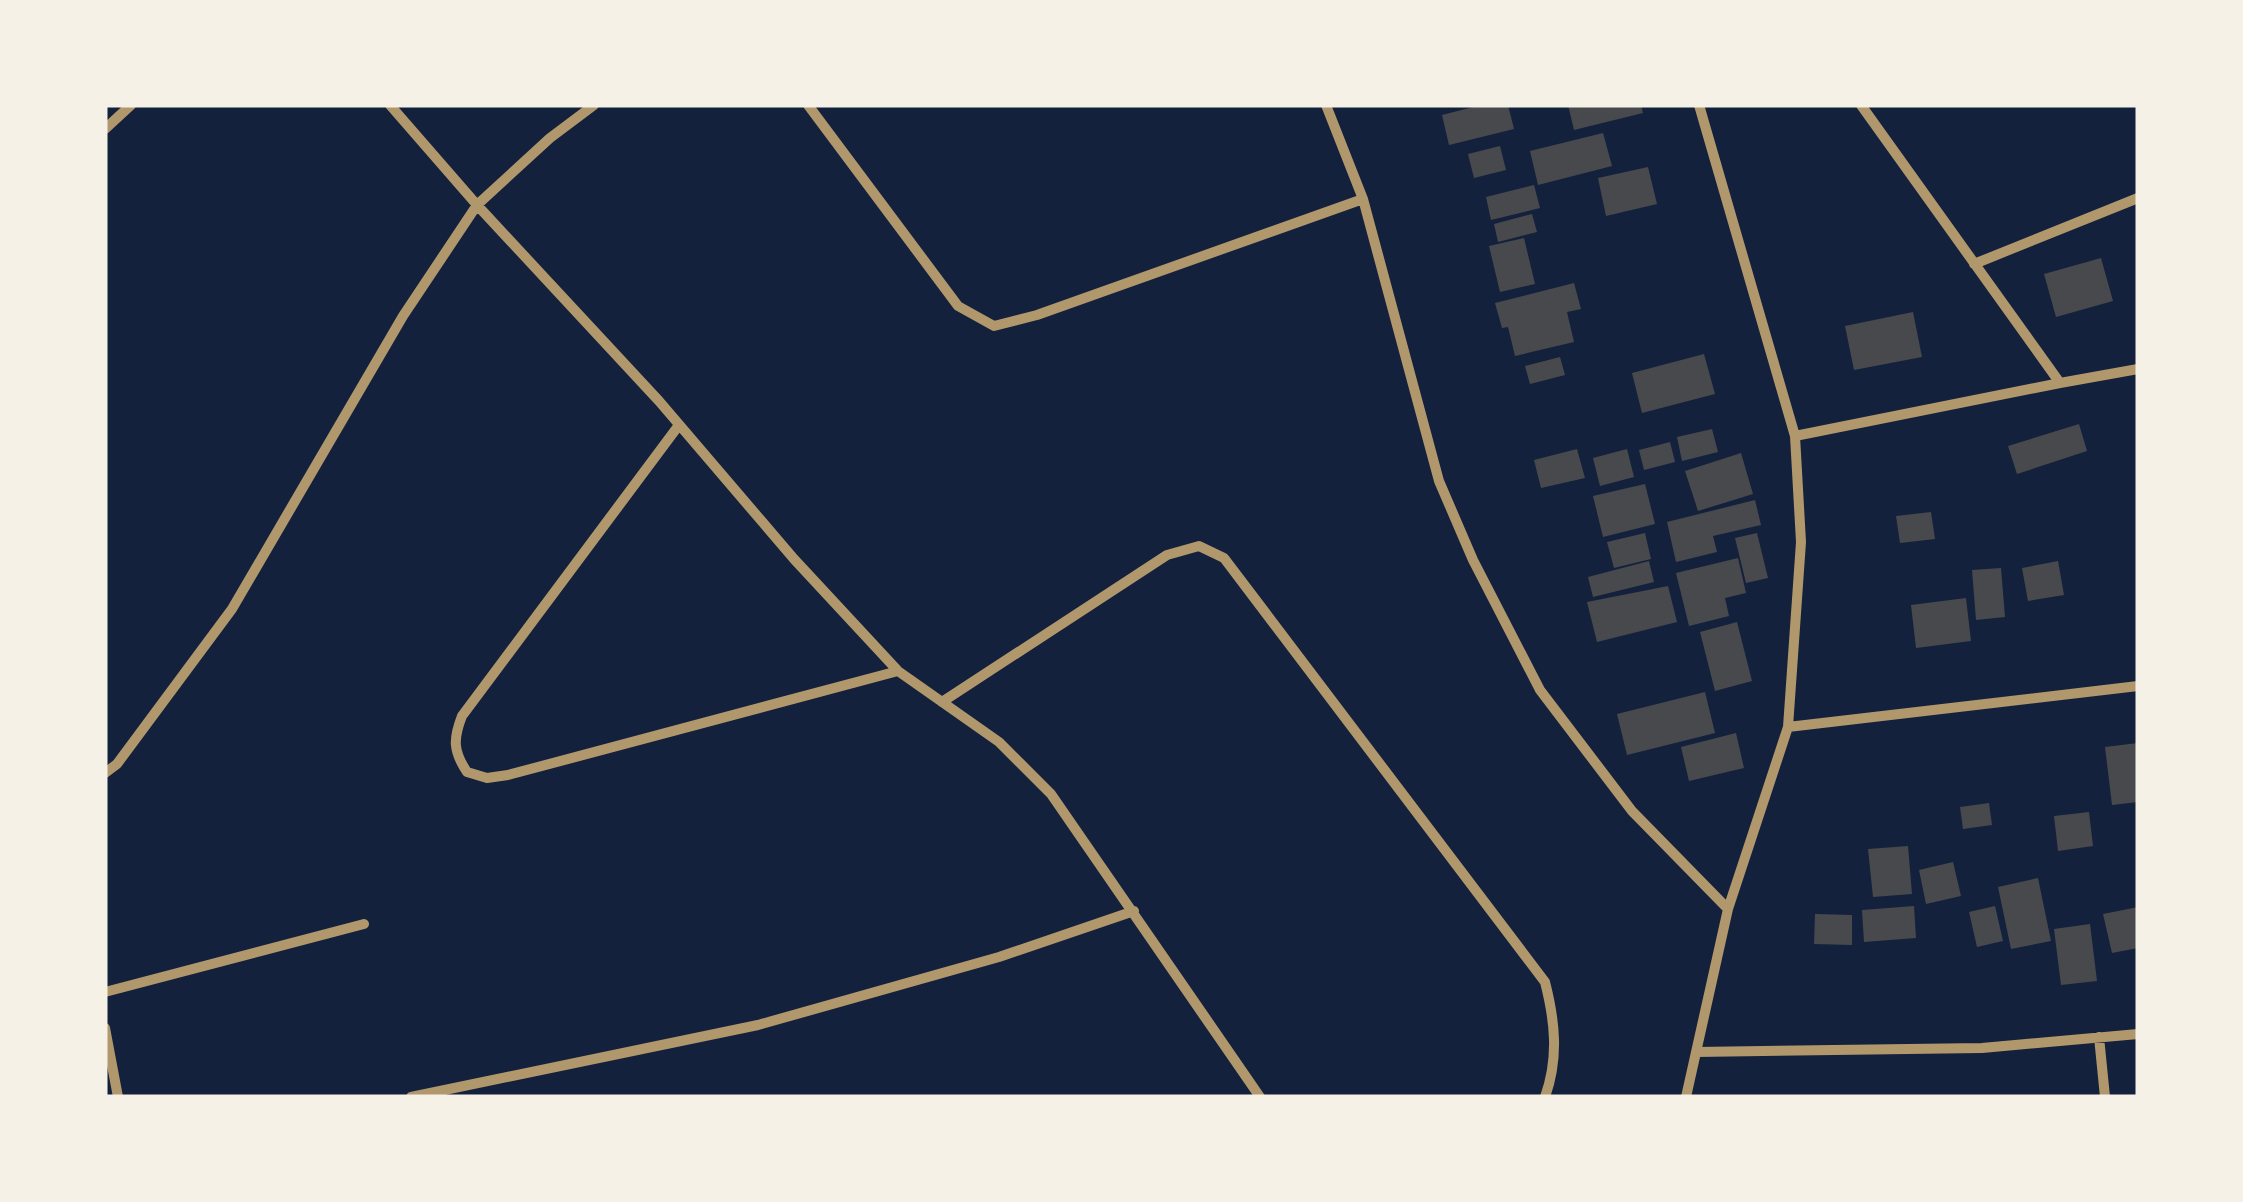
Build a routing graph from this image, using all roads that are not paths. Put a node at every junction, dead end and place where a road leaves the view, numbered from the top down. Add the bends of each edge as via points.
1 (131, 105) edge
2 (390, 105) edge
3 (594, 105) edge
4 (808, 105) edge
5 (1326, 105) edge
6 (1699, 105) edge
7 (1861, 105) edge
8 (105, 129) edge
9 (2138, 198) edge
10 (1363, 199) junction
11 (477, 206) junction
12 (1974, 264) junction
13 (2138, 370) edge
14 (2060, 383) junction
15 (679, 425) junction
16 (1796, 436) junction
17 (898, 670) junction
18 (2138, 686) edge
19 (942, 702) junction
20 (1788, 728) junction
21 (105, 773) edge
22 (1728, 909) junction
23 (1134, 911) junction
24 (364, 924) dead end
25 (105, 992) edge
26 (105, 1028) edge
27 (2138, 1034) edge
28 (2099, 1036) junction
29 (1696, 1052) junction
30 (118, 1097) edge
31 (412, 1097) edge
32 (1260, 1097) edge
33 (1545, 1097) edge
34 (1686, 1097) edge
35 (2106, 1097) edge

1 - 8 street
2 - 11 street
3 - 11 street
4 - 10 street via 958,306 994,326
5 - 10 street
6 - 16 street
7 - 12 street
9 - 12 street
10 - 22 street via 1439,480 1473,560 1540,690 1632,812
11 - 15 street
11 - 21 street via 403,316 232,610
12 - 14 street
13 - 14 street
14 - 16 street
15 - 17 street
15 - 17 street via 462,716 454,738 466,772 508,775
16 - 20 street via 1801,542
17 - 19 street
18 - 20 street
19 - 23 street via 999,742 1051,794
19 - 33 street via 1167,555 1199,546 1224,558 1545,982 1556,1025
20 - 22 street
22 - 29 street
23 - 31 street via 1000,958 758,1025
23 - 32 street
24 - 25 street
26 - 30 street
27 - 28 street
28 - 29 street via 1982,1048
28 - 35 street
29 - 34 street

